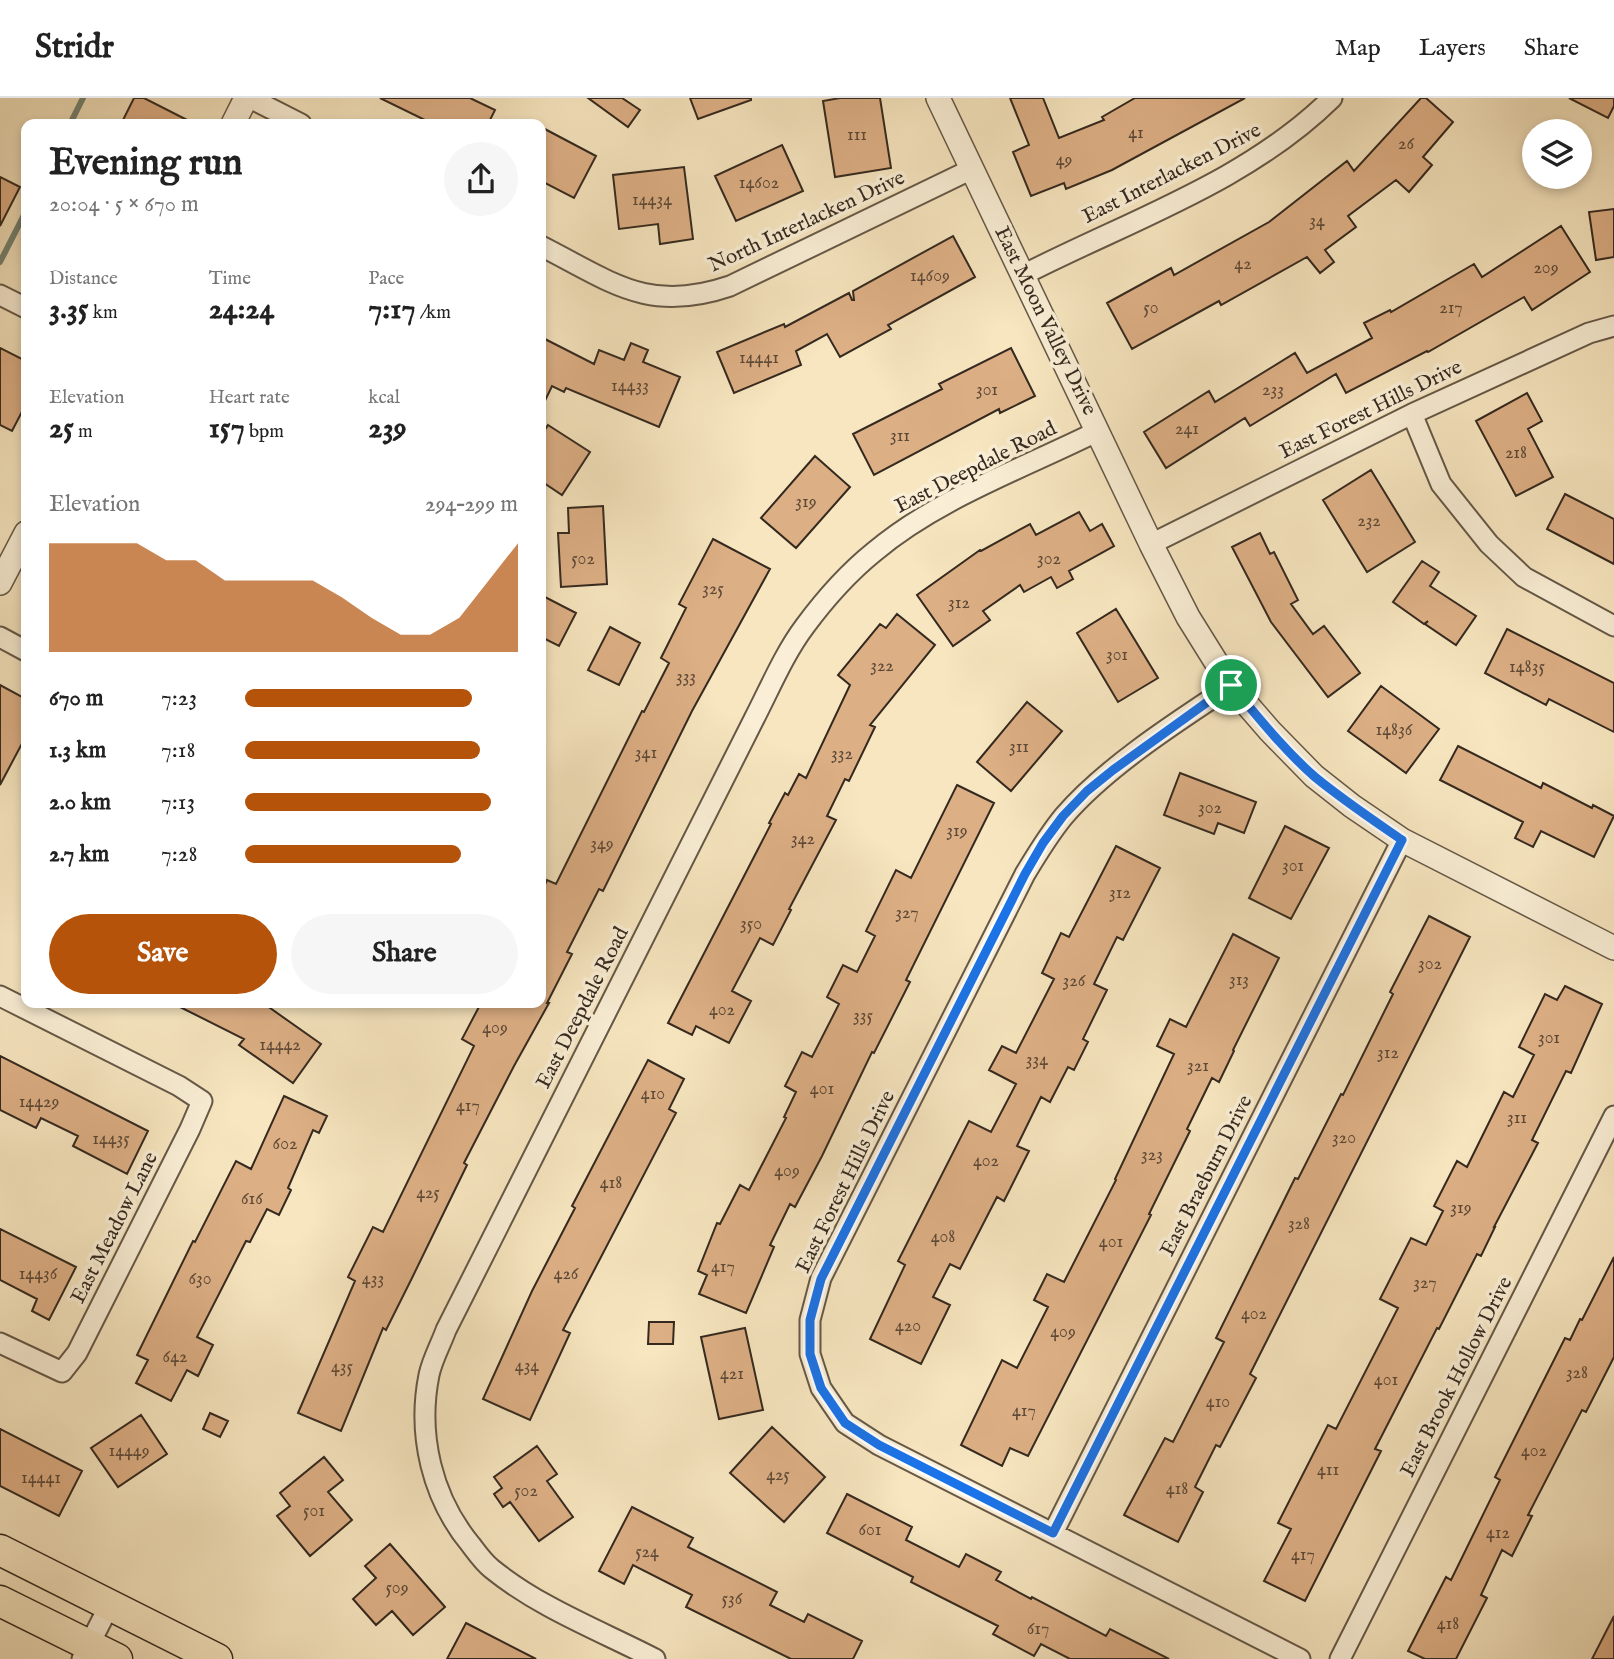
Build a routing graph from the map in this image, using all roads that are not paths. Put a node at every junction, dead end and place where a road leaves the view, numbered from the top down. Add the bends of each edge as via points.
1 (248, 98) edge
2 (938, 98) edge
3 (1332, 98) edge
4 (236, 119) edge
5 (291, 119) edge
6 (972, 169) junction
7 (546, 248) edge
8 (1023, 275) junction
9 (0, 295) edge
10 (21, 306) edge
11 (1614, 327) edge
12 (1412, 414) junction
13 (1098, 431) junction
14 (21, 543) edge
15 (1151, 544) junction
16 (0, 583) edge
17 (1614, 626) edge
18 (0, 637) edge
19 (21, 648) edge
20 (1231, 685) junction
21 (1402, 840) junction
22 (1614, 948) edge
23 (0, 996) edge
24 (21, 1007) edge
25 (24, 1008) edge
26 (1614, 1116) edge
27 (0, 1343) edge
28 (1053, 1533) junction
29 (0, 1550) edge
30 (0, 1601) edge
31 (109, 1606) junction
32 (86, 1652) edge
33 (117, 1659) edge
34 (217, 1659) edge
35 (655, 1659) edge
36 (1300, 1659) edge
37 (1340, 1659) edge

1 - 4 street
1 - 5 street
2 - 6 street, East Moon Valley Drive
3 - 8 street, East Interlacken Drive via 1272,150
6 - 7 street, North Interlacken Drive via 706,294 682,298 638,293
6 - 8 street, East Moon Valley Drive
8 - 13 street, East Moon Valley Drive
9 - 10 street
11 - 12 street, East Forest Hills Drive via 1589,333
12 - 15 street, East Forest Hills Drive
12 - 17 street via 1441,484 1489,544 1524,577
13 - 15 street, East Moon Valley Drive
13 - 35 street, East Deepdale Road via 916,521 836,587 804,627 459,1305 429,1374 428,1461 441,1499 463,1536 489,1568 534,1598
14 - 16 street
15 - 20 street, East Moon Valley Drive via 1188,617
18 - 19 street
20 - 21 street, East Moon Valley Drive via 1314,776
20 - 28 street, East Forest Hills Drive via 1087,791 1043,843 821,1279 810,1320 810,1354 821,1388 845,1423 879,1445
21 - 22 street, East Moon Valley Drive
21 - 28 street, East Braeburn Drive
23 - 24 street, East Meadow Lane
25 - 27 street, East Meadow Lane via 202,1101 77,1353 62,1371
26 - 37 street, East Brook Hollow Drive
28 - 36 street, East Forest Hills Drive
29 - 31 main road
30 - 32 main road
31 - 32 street
31 - 34 main road
32 - 33 main road

